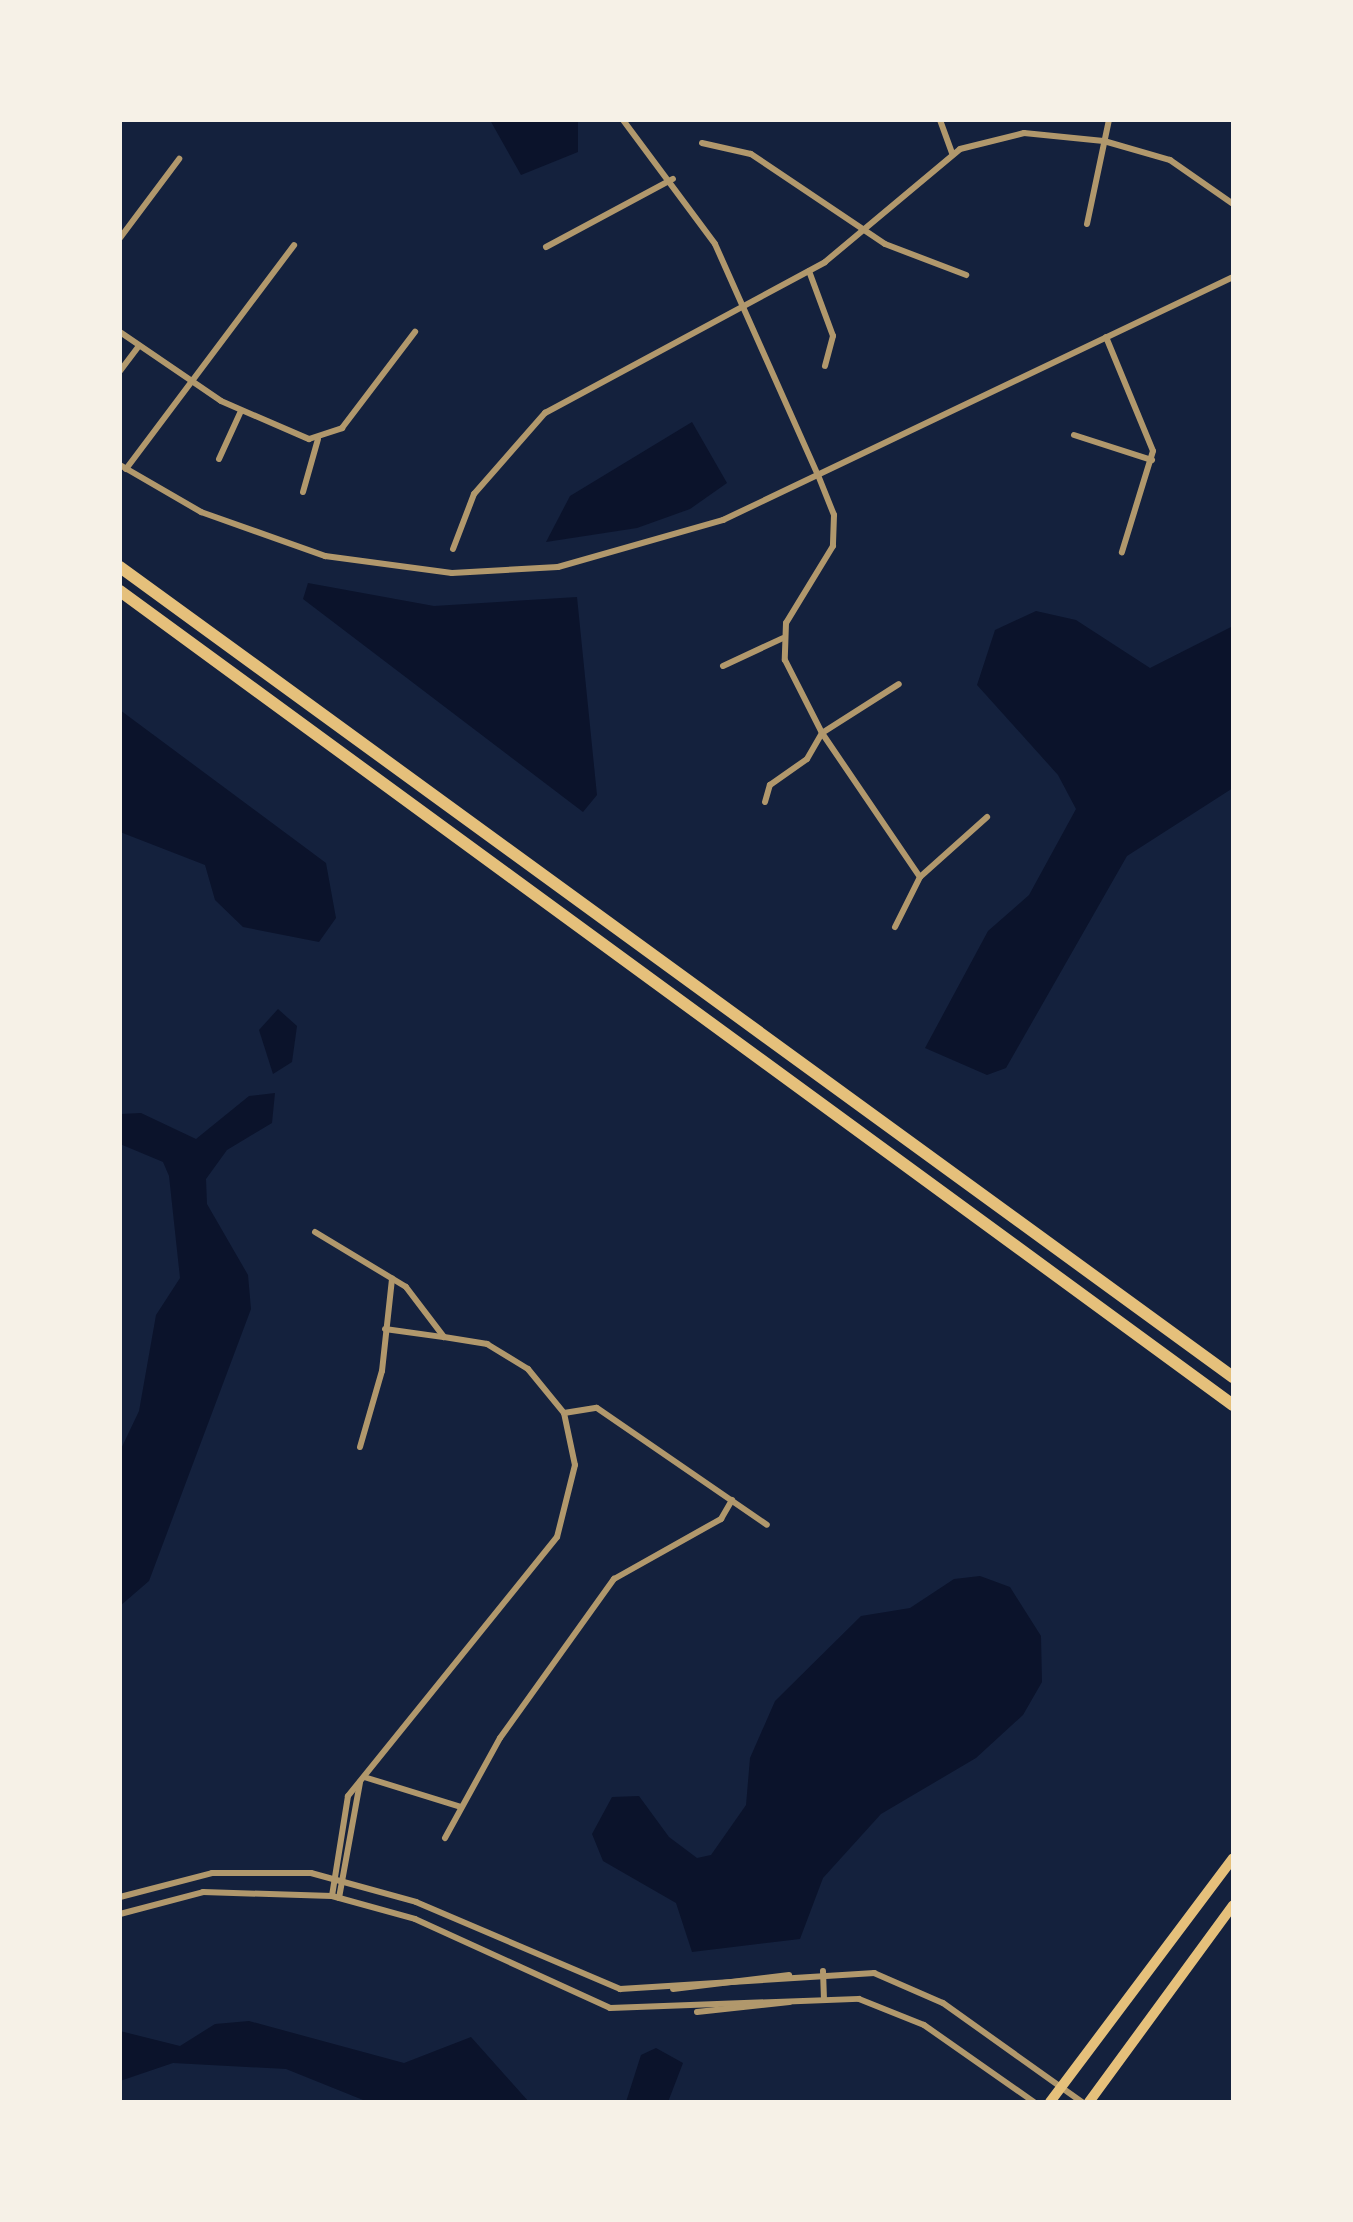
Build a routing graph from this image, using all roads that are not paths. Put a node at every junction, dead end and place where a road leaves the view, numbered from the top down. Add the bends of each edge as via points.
1 (623, 120) edge
2 (940, 120) edge
3 (1109, 120) edge
4 (1104, 140) junction
5 (702, 142) dead end
6 (952, 153) junction
7 (178, 159) dead end
8 (674, 179) junction
9 (1231, 197) edge
10 (1086, 224) dead end
11 (869, 229) junction
12 (120, 238) edge
13 (294, 245) dead end
14 (546, 246) dead end
15 (809, 271) junction
16 (966, 275) dead end
17 (1233, 276) edge
18 (744, 306) junction
19 (120, 332) edge
20 (415, 332) dead end
21 (1106, 337) junction
22 (140, 346) junction
23 (825, 366) dead end
24 (120, 371) edge
25 (191, 383) junction
26 (241, 411) junction
27 (1074, 435) dead end
28 (318, 438) junction
29 (218, 459) dead end
30 (1152, 460) junction
31 (123, 467) edge
32 (818, 475) junction
33 (303, 492) dead end
34 (453, 549) dead end
35 (1122, 552) dead end
36 (120, 567) edge
37 (120, 591) edge
38 (783, 638) junction
39 (723, 666) dead end
40 (898, 684) dead end
41 (822, 733) junction
42 (765, 802) dead end
43 (987, 817) dead end
44 (920, 877) junction
45 (895, 926) dead end
46 (315, 1232) dead end
47 (392, 1279) junction
48 (385, 1329) junction
49 (444, 1337) junction
50 (1233, 1377) edge
51 (1233, 1405) edge
52 (564, 1413) junction
53 (360, 1447) dead end
54 (732, 1500) junction
55 (766, 1525) dead end
56 (362, 1779) junction
57 (460, 1807) junction
58 (446, 1838) dead end
59 (1233, 1858) edge
60 (332, 1876) junction
61 (346, 1880) junction
62 (120, 1897) edge
63 (336, 1897) junction
64 (1233, 1905) edge
65 (120, 1914) edge
66 (823, 1971) junction
67 (804, 1975) junction
68 (727, 1988) junction
69 (667, 1990) junction
70 (807, 1998) junction
71 (824, 1998) junction
72 (730, 2003) junction
73 (676, 2013) junction
74 (1062, 2087) junction
75 (1034, 2102) edge
76 (1050, 2102) edge
77 (1086, 2102) edge

1 - 8 street
2 - 6 street
3 - 4 street
4 - 6 street via 1005,134
4 - 9 street via 1170,160
4 - 10 street
5 - 11 street via 776,167
6 - 11 street
7 - 12 street
8 - 14 street
8 - 18 street
11 - 15 street
11 - 16 street
13 - 25 street
15 - 18 street
15 - 23 street via 833,336
17 - 21 street
18 - 32 street
18 - 34 street via 526,429 469,501
19 - 22 street
20 - 28 street via 347,422
21 - 30 street
21 - 32 street
22 - 24 street
22 - 25 street
25 - 26 street
25 - 31 street
26 - 28 street
26 - 29 street
27 - 30 street
28 - 33 street
30 - 35 street
31 - 32 street via 287,546 452,573 635,552
32 - 38 street via 834,515 833,546
36 - 50 highway
37 - 51 highway
38 - 39 street
38 - 41 street
40 - 41 street
41 - 42 street via 807,759 770,784
41 - 44 street
43 - 44 street
44 - 45 street
46 - 47 street
47 - 48 street
47 - 49 street
48 - 49 street
48 - 53 street
49 - 52 street via 516,1358
52 - 54 street via 597,1408
52 - 56 street via 575,1464 557,1537
54 - 55 street
54 - 57 street via 721,1519 614,1579
56 - 57 street
56 - 60 street via 348,1796
56 - 61 street
57 - 58 street
59 - 74 main road
60 - 61 street
60 - 62 street via 212,1873
60 - 63 street
61 - 63 street
61 - 69 street via 443,1913 591,1982
63 - 65 street via 203,1892
63 - 73 street via 416,1920 585,2002
64 - 77 main road
66 - 67 street
66 - 71 street
66 - 74 street via 874,1973 943,2003
67 - 68 street
67 - 69 street
68 - 69 street
68 - 72 street
70 - 71 street
70 - 72 street
70 - 73 street
71 - 75 street via 914,2020
72 - 73 street
74 - 76 main road
74 - 77 street

